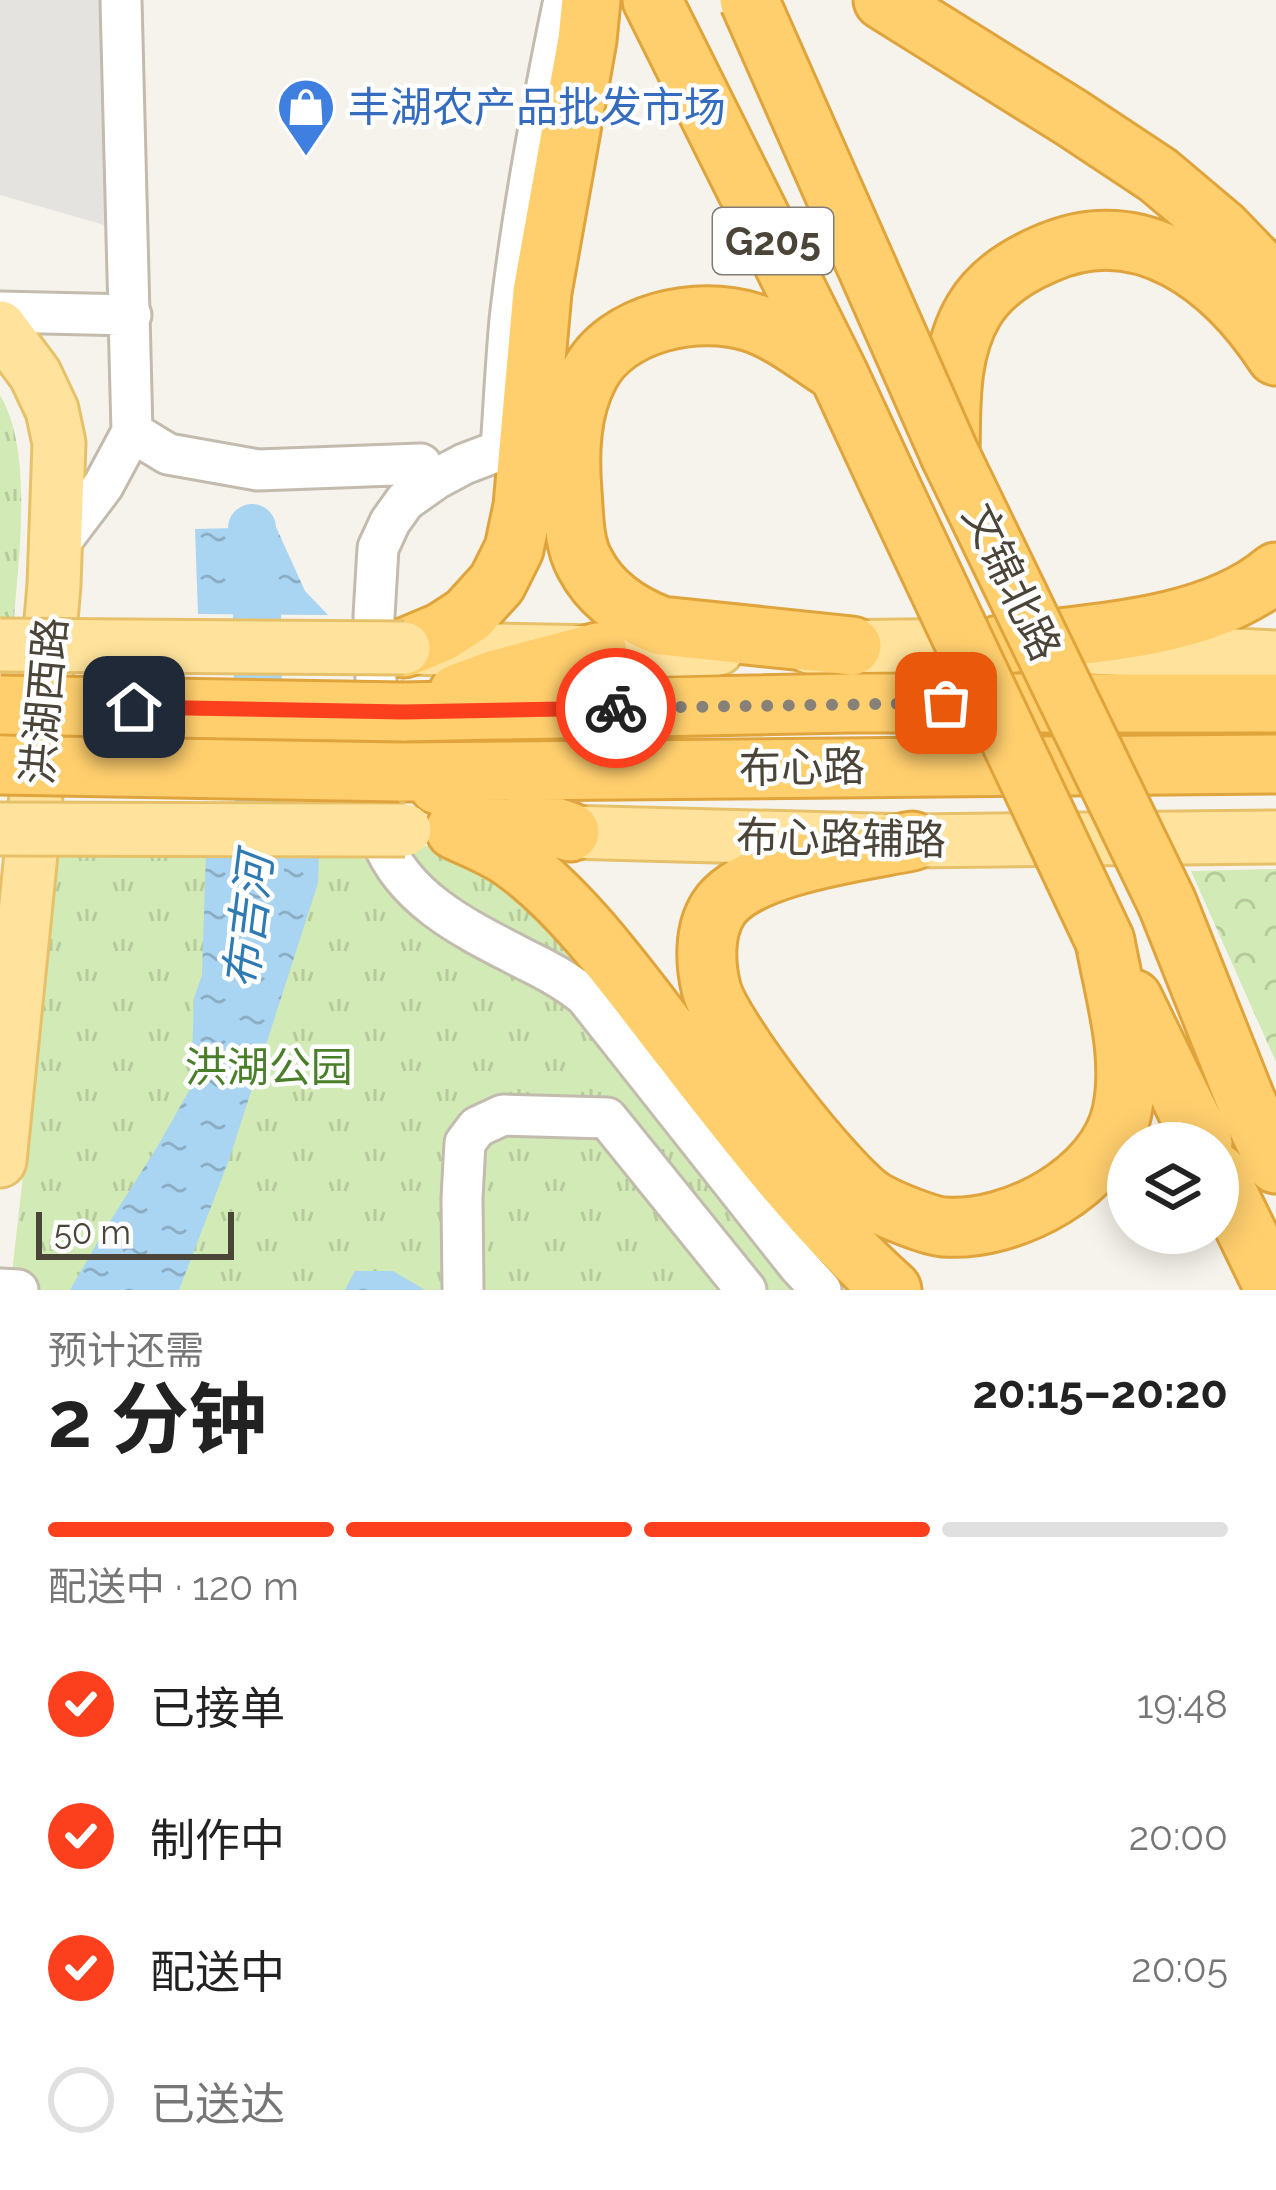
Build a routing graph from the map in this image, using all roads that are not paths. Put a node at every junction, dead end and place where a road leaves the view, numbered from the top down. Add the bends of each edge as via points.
1 (122, 0) edge
2 (652, 0) edge
3 (748, 0) edge
4 (883, 0) edge
5 (934, 0) edge
6 (582, 5) edge
7 (1276, 261) edge
8 (1276, 285) edge
9 (0, 313) edge
10 (131, 315) junction
11 (0, 327) edge
12 (1276, 356) edge
13 (838, 373) junction
14 (0, 375) edge
15 (132, 432) junction
16 (950, 454) junction
17 (421, 464) dead end
18 (56, 548) junction
19 (1276, 572) edge
20 (0, 645) edge
21 (999, 645) junction
22 (852, 646) junction
23 (404, 648) junction
24 (1101, 648) junction
25 (598, 652) junction
26 (1276, 657) edge
27 (1276, 691) edge
28 (1276, 703) edge
29 (0, 705) edge
30 (403, 712) junction
31 (1276, 764) edge
32 (0, 765) edge
33 (400, 772) junction
34 (0, 829) edge
35 (430, 830) junction
36 (570, 832) junction
37 (1276, 837) edge
38 (0, 841) edge
39 (912, 842) junction
40 (1105, 941) junction
41 (1261, 1120) edge
42 (1193, 1122) edge
43 (0, 1161) edge
44 (1276, 1164) edge
45 (1239, 1216) edge
46 (0, 1289) edge
47 (18, 1290) edge
48 (463, 1290) edge
49 (746, 1290) edge
50 (821, 1290) edge
51 (892, 1290) edge
52 (1275, 1290) edge

1 - 10 street
2 - 13 highway, 文锦北路 / G205
3 - 16 highway, 文锦北路 / G205, bridge
4 - 8 highway via 1158,175
5 - 7 street via 1160,145
6 - 23 highway via 514,549 468,615
6 - 50 street via 538,126 501,450 405,502 378,548 381,839 388,859 451,920 586,997
9 - 10 street
10 - 15 street
11 - 18 main road, 洪湖西路 via 52,410 59,443
12 - 16 highway via 1221,290 1176,258 1115,241 1063,246 1018,266 974,310 955,363
13 - 22 highway via 752,322 662,320 620,340 590,373 573,422 570,470 583,562 632,615 661,626
13 - 40 highway, 文锦北路 / G205, bridge
14 - 38 main road, 洪湖西路 via 22,426 29,507
15 - 17 street via 168,454 258,470
15 - 18 street via 104,486
16 - 41 highway, 文锦北路 / G205, bridge via 1167,903
18 - 43 main road, 洪湖西路
19 - 21 highway via 1219,606
20 - 23 main road, bridge
21 - 22 main road
21 - 24 main road
22 - 25 main road
23 - 25 main road
24 - 26 main road
24 - 27 highway
25 - 30 highway
28 - 30 highway, 布心路
29 - 30 highway, 布心路, bridge
31 - 33 highway, 布心路
32 - 33 highway, 布心路, bridge
33 - 36 highway
34 - 35 main road, 布心路辅路, bridge
35 - 36 main road, 布心路辅路
35 - 51 highway via 511,858 561,903 767,1159
36 - 39 main road, 布心路辅路
37 - 39 main road, 布心路辅路
39 - 40 highway via 781,868 750,883 719,907 706,943 711,992 733,1034 830,1161 874,1202 942,1227 1003,1221 1055,1198 1103,1155 1122,1114 1126,1057
40 - 42 highway, 文锦北路 / G205
41 - 44 highway, 文锦北路 / G205
45 - 52 highway
46 - 47 street
48 - 49 street via 465,1143 503,1114 607,1118

